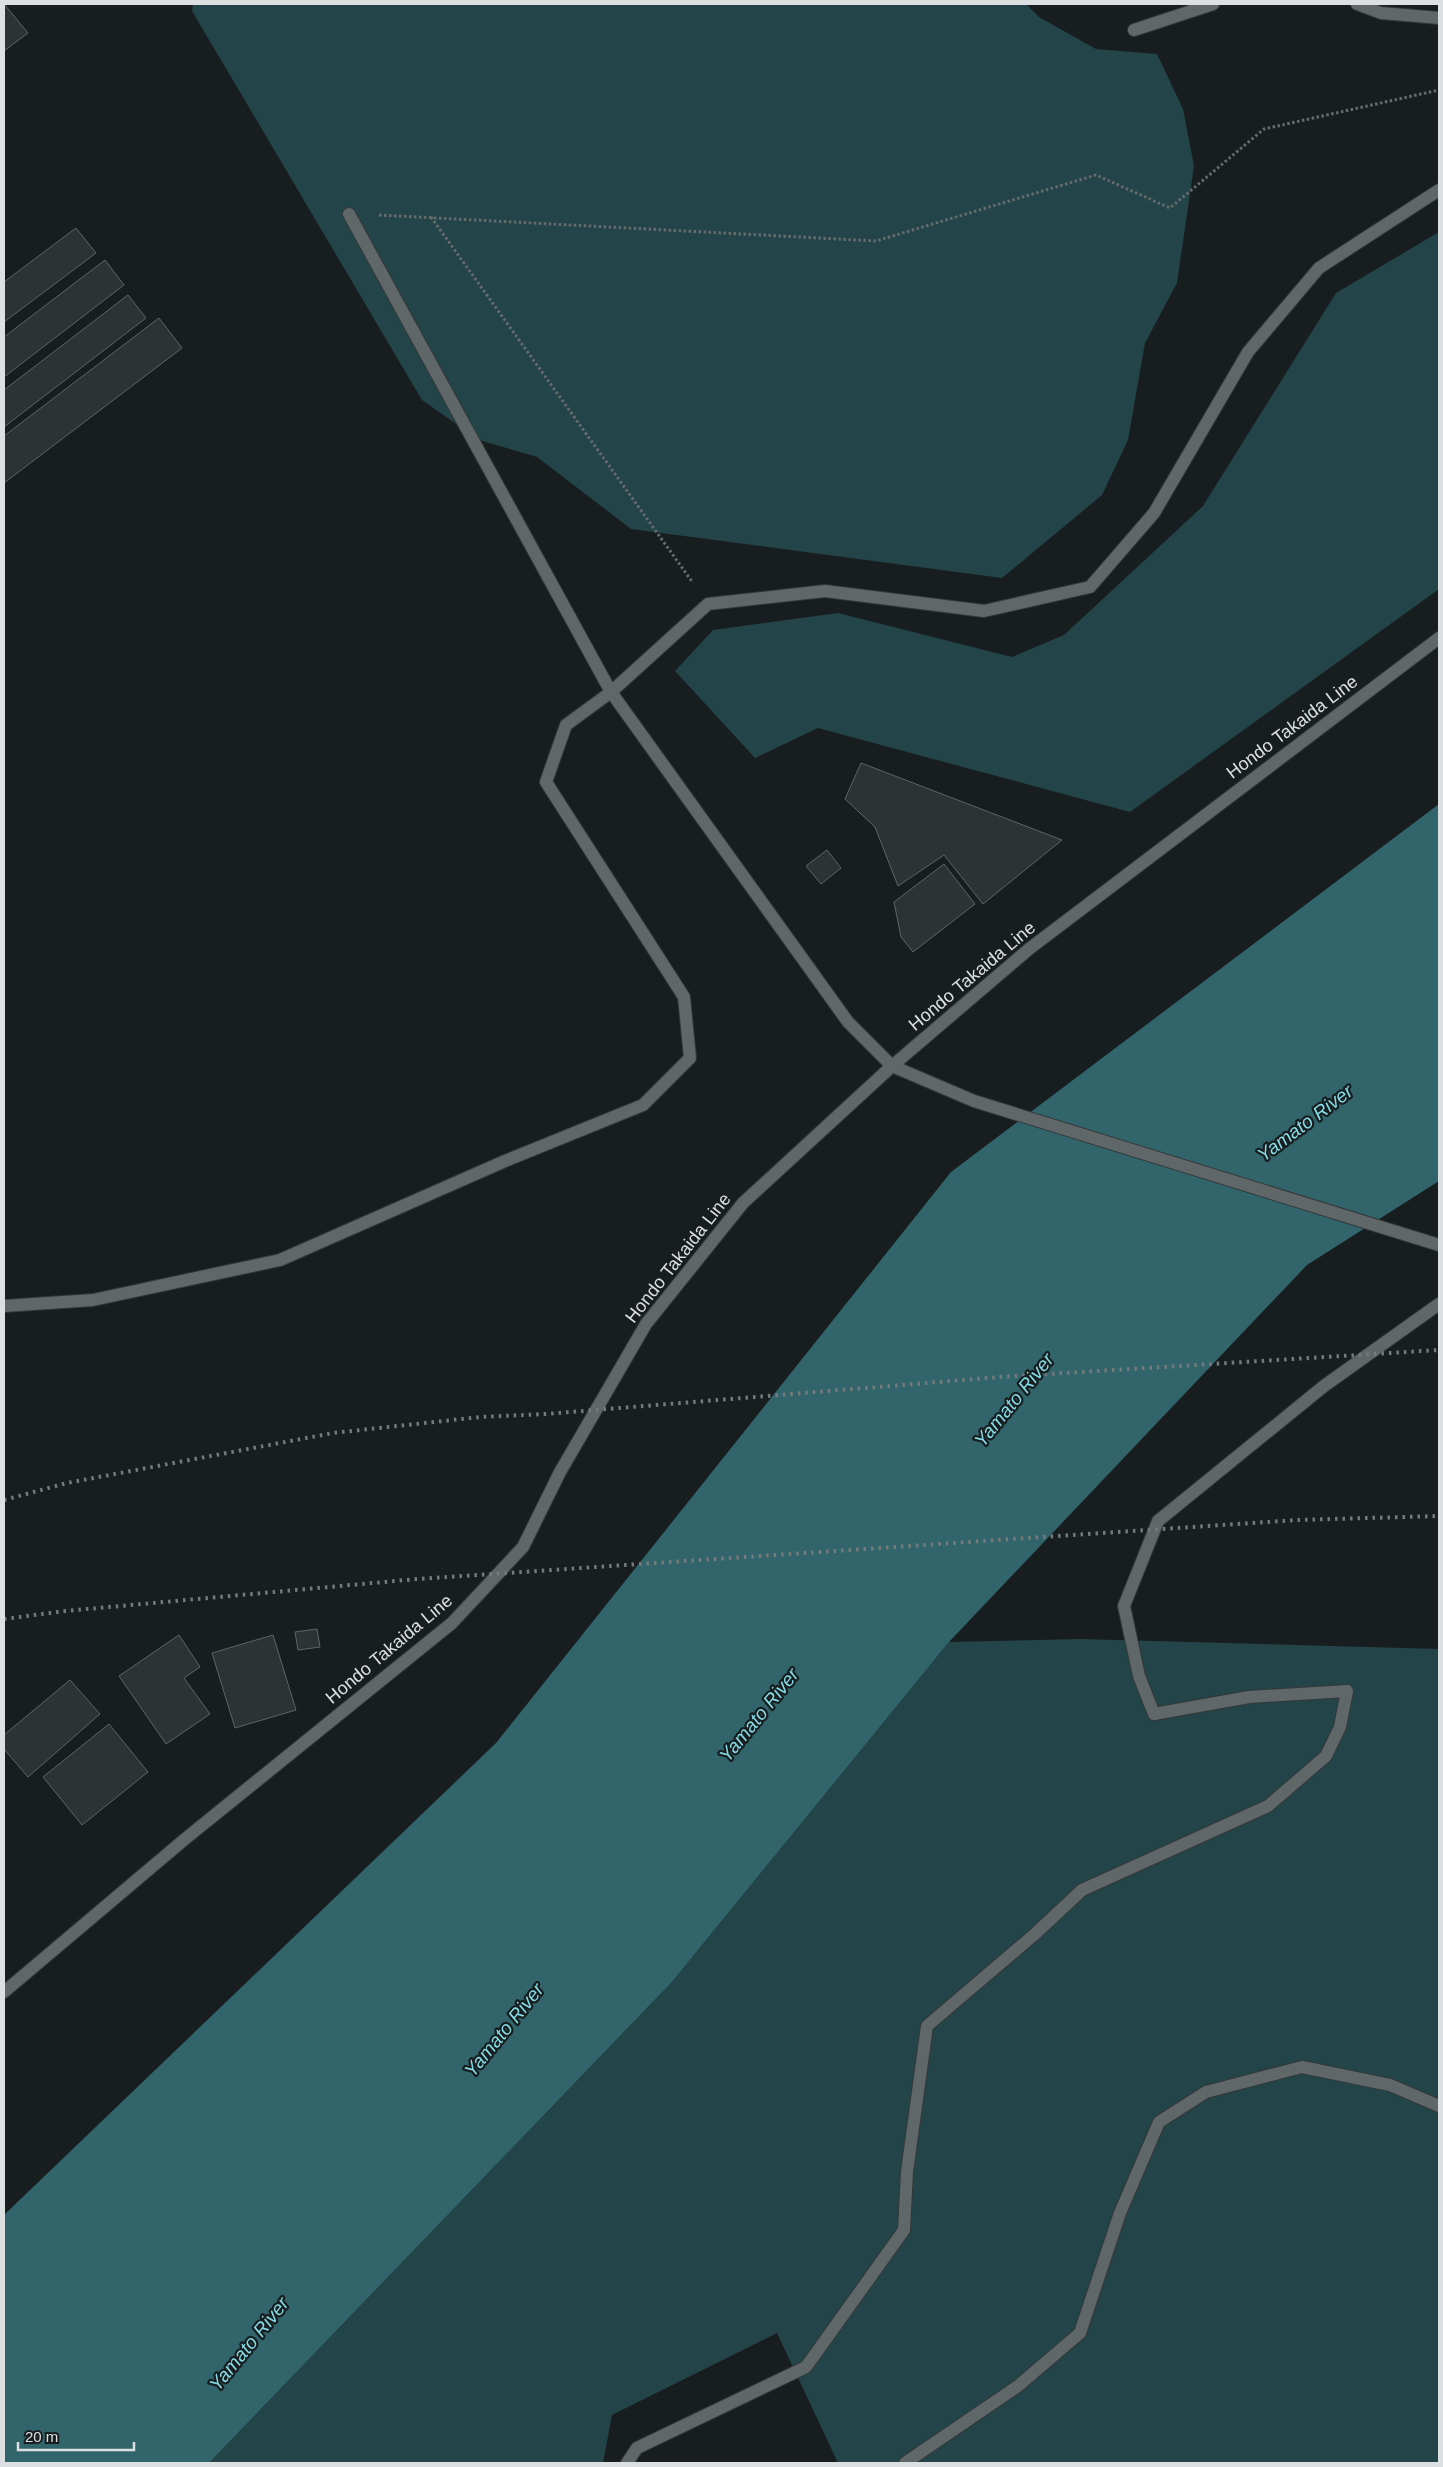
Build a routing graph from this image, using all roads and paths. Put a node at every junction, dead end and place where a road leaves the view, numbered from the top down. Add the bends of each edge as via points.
1 (1213, 4) edge
2 (1357, 4) edge
3 (1439, 18) edge
4 (1134, 30) dead end
5 (1439, 90) edge
6 (1439, 190) edge
7 (349, 214) joint
8 (431, 217) junction
9 (708, 604) junction
10 (1439, 638) edge
11 (611, 692) junction
12 (892, 1066) junction
13 (1439, 1245) edge
14 (1439, 1304) edge
15 (4, 1306) edge
16 (4, 1992) edge
17 (1439, 2106) edge
18 (627, 2463) edge
19 (905, 2463) edge

1 - 4 street
2 - 3 street via 1381,13
5 - 8 path via 1264,129 1170,208 1096,174 876,241
6 - 9 street via 1319,268 1248,352 1154,513 1090,587 984,611 824,591
7 - 8 path
7 - 11 street
8 - 9 path
9 - 11 street
10 - 12 street, Hondo Takaida Line via 1030,949
11 - 12 street via 848,1022
11 - 15 street via 566,724 546,782 684,997 690,1058 643,1105 505,1161 280,1260 93,1300
12 - 13 street via 974,1101
12 - 16 street, Hondo Takaida Line via 743,1203 646,1324 560,1472 523,1547 452,1623 185,1839
14 - 18 street via 1324,1386 1158,1521 1124,1606 1139,1676 1154,1714 1250,1697 1347,1691 1340,1727 1326,1756 1268,1806 1082,1890 927,2026 908,2172 904,2230 806,2367 637,2448
17 - 19 street via 1390,2085 1302,2067 1206,2092 1159,2122 1120,2213 1080,2333 1018,2386

